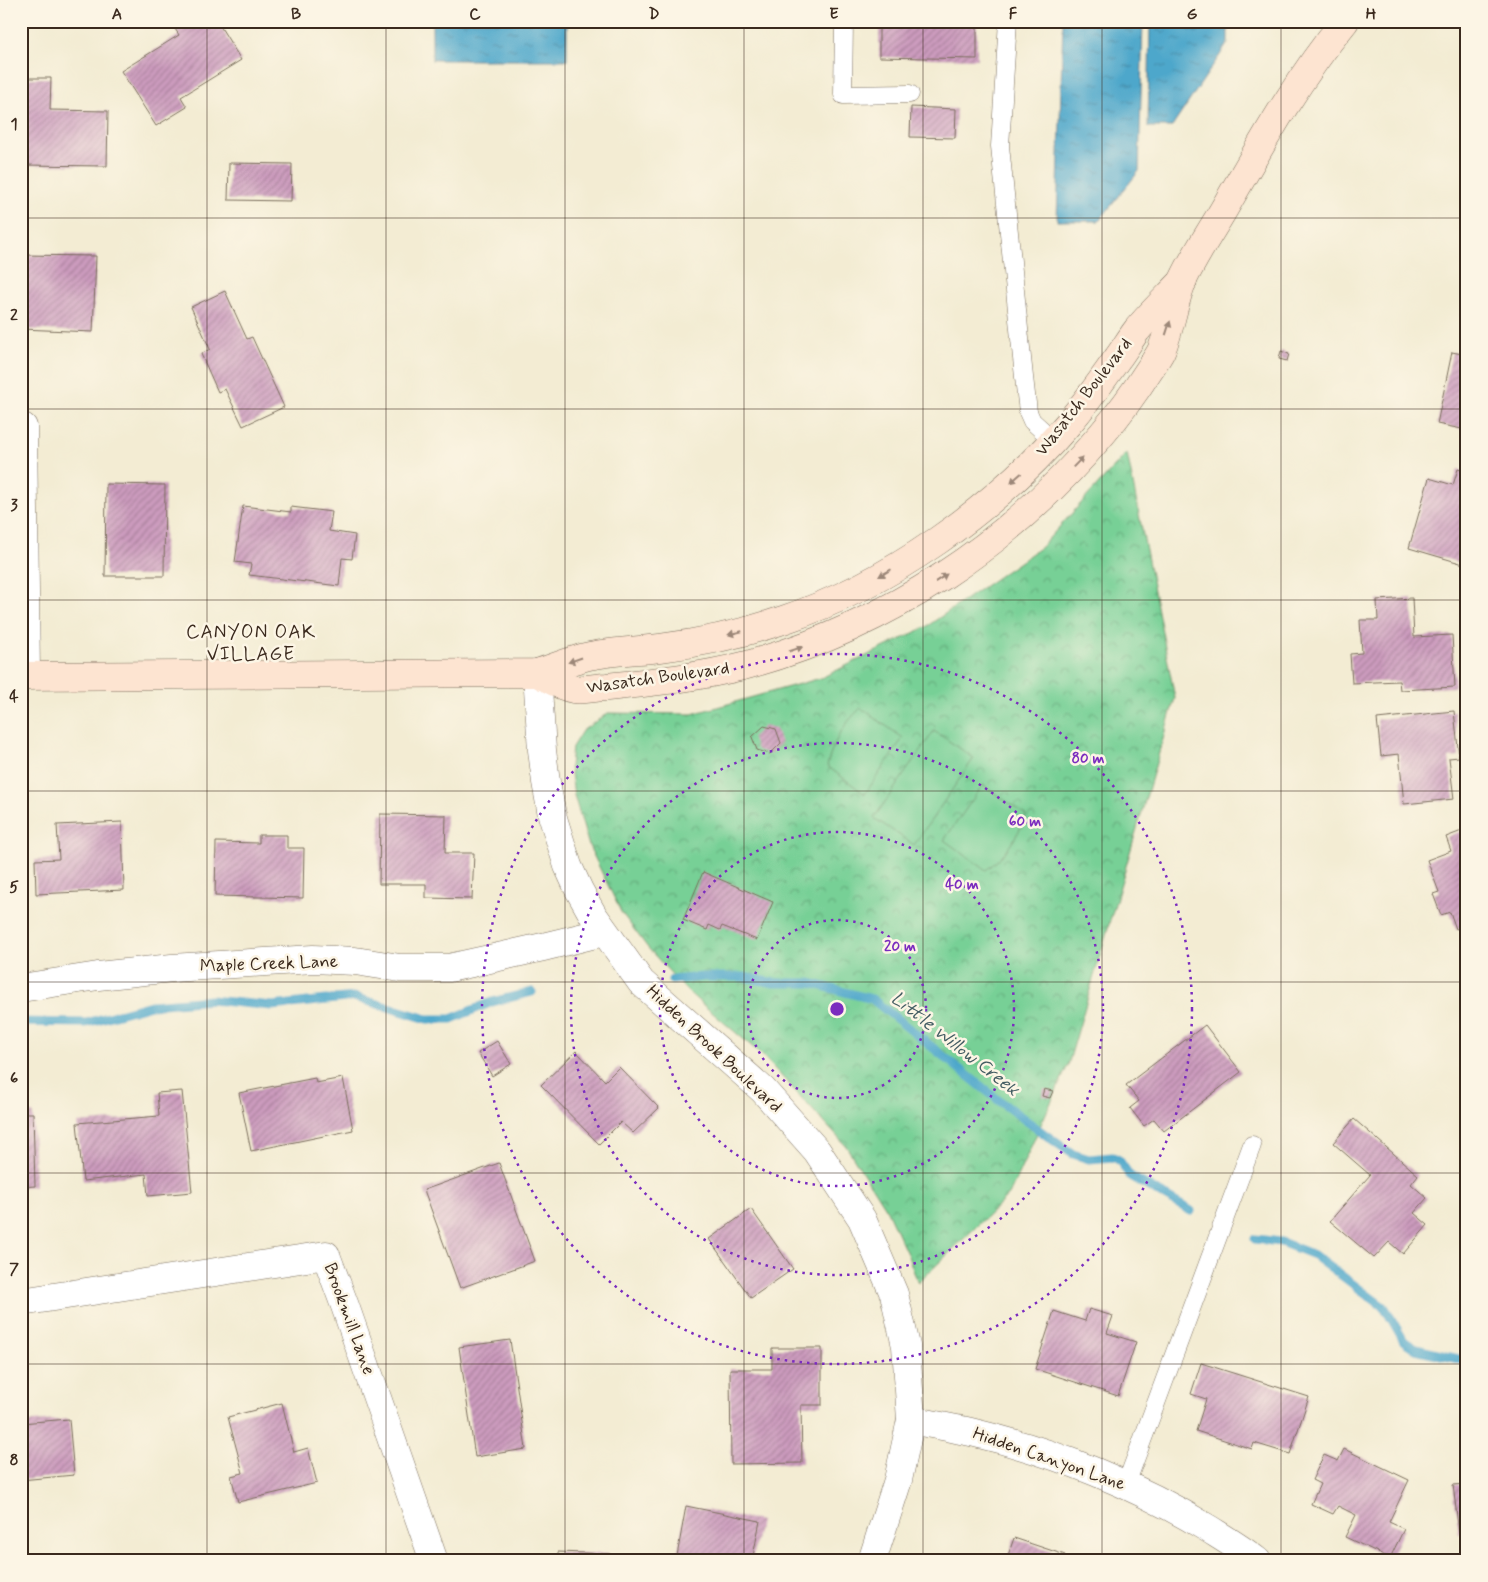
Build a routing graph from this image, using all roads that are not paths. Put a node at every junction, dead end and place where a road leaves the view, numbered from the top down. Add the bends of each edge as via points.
1 (844, 21) edge
2 (1008, 21) edge
3 (1346, 21) edge
4 (910, 94) dead end
5 (1183, 281) junction
6 (23, 427) dead end
7 (1052, 440) junction
8 (537, 673) junction
9 (23, 676) edge
10 (604, 932) junction
11 (21, 988) edge
12 (1252, 1145) dead end
13 (21, 1302) edge
14 (911, 1420) junction
15 (1126, 1484) junction
16 (434, 1561) edge
17 (872, 1561) edge
18 (1256, 1561) edge

1 - 4 lane via 843,95
2 - 7 lane via 1000,146 1024,377 1032,421
3 - 5 main road, Wasatch Boulevard via 1298,84
5 - 7 main road, Wasatch Boulevard via 1137,331 1100,383
8 -> 5 main road, Wasatch Boulevard via 574,689 687,678 728,670 814,643 898,604 939,580 1021,518 1062,479 1115,419 1161,351
6 - 9 street
7 -> 8 main road, Wasatch Boulevard via 991,501 948,533 879,577 830,601 783,620 732,634 663,648 586,656
8 - 9 main road, Wasatch Boulevard
8 - 10 street, Hidden Brook Boulevard via 543,758 552,815 579,890
10 - 11 street, Maple Creek Lane via 449,968 400,968 313,959 172,968
10 - 14 street, Hidden Brook Boulevard via 641,982 763,1090 817,1151 862,1220 894,1294 906,1346
12 - 15 lane
13 - 16 street, Brookmill Lane via 326,1255
14 - 15 street, Hidden Canyon Lane via 976,1433 1050,1455
14 - 17 street, Hidden Brook Boulevard via 898,1480
15 - 18 street, Hidden Canyon Lane via 1186,1515

